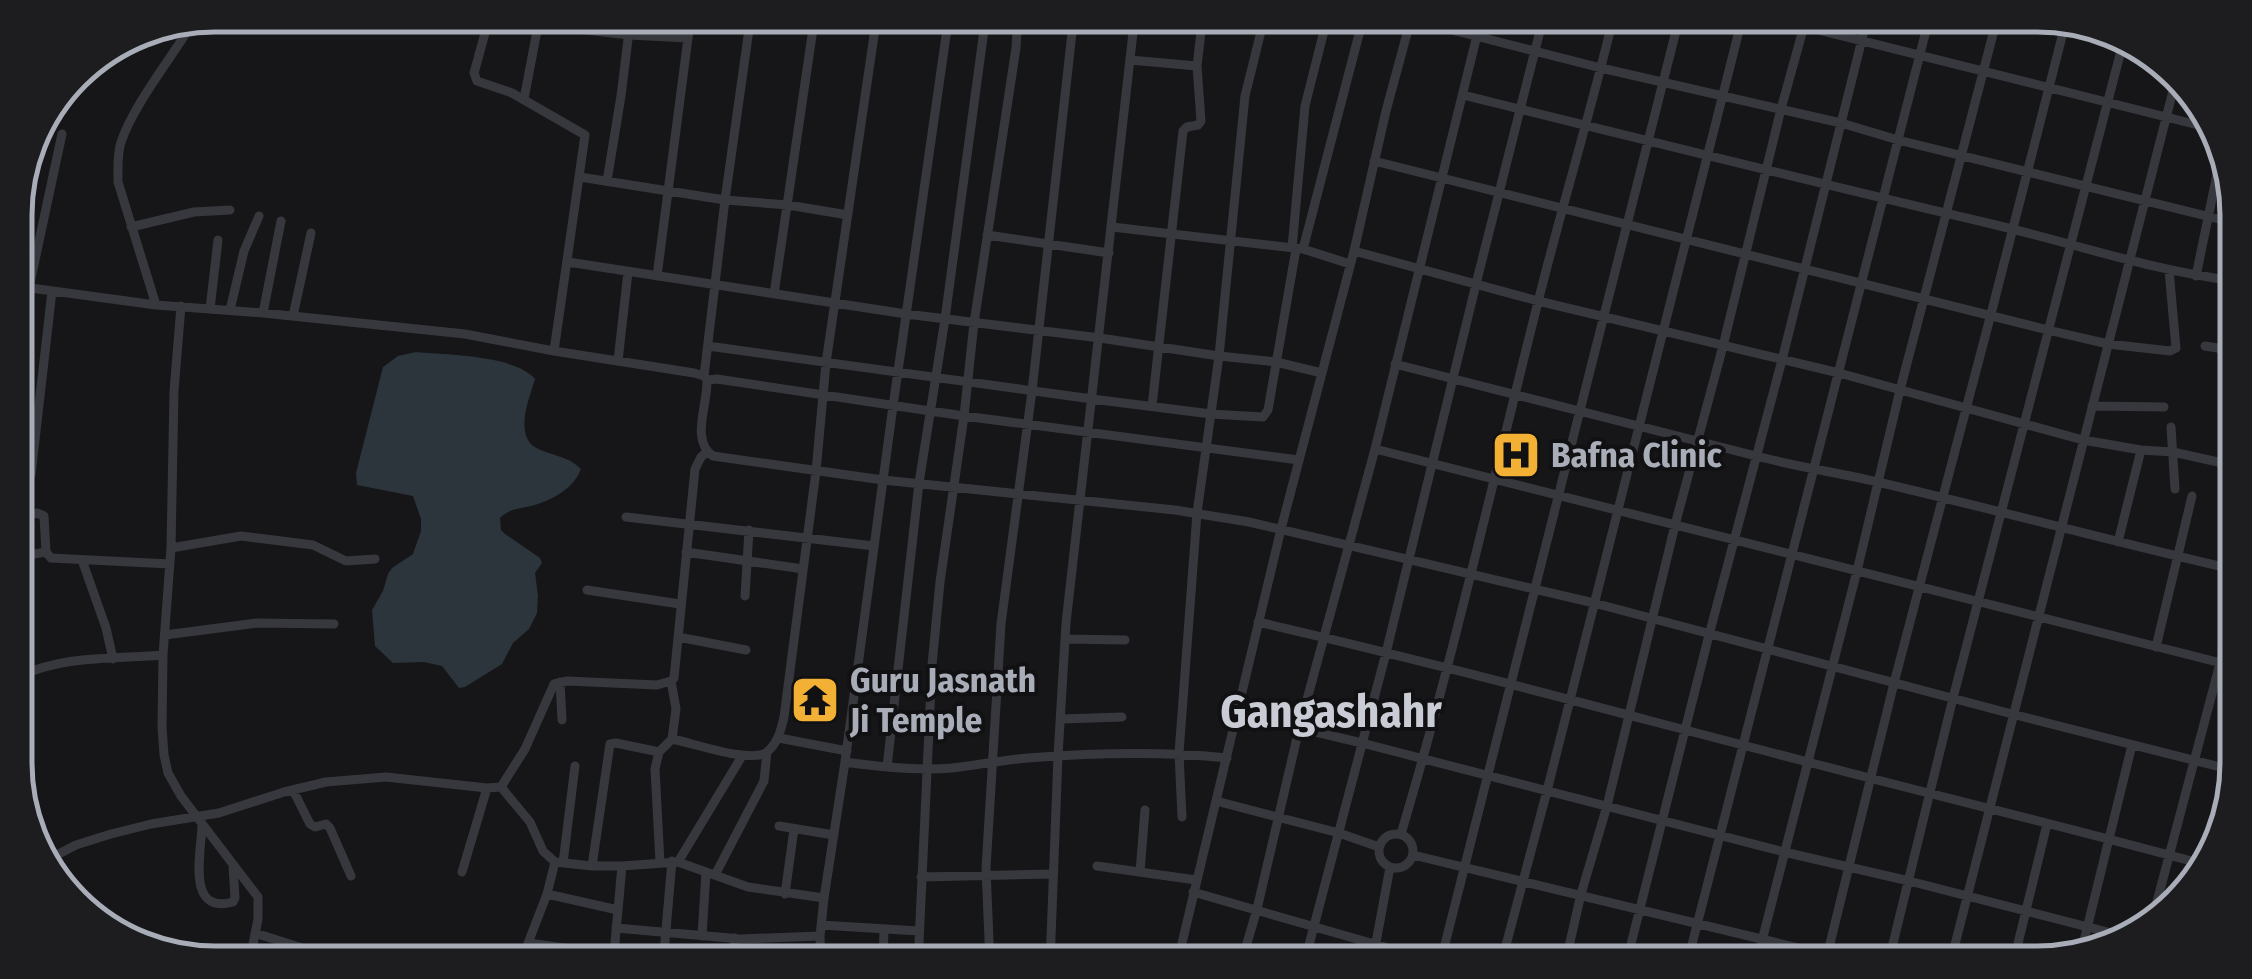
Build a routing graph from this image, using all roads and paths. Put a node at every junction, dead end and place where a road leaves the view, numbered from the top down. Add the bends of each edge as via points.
1 (486, 32) edge
2 (537, 32) edge
3 (606, 32) edge
4 (628, 32) edge
5 (688, 32) edge
6 (749, 32) edge
7 (813, 32) edge
8 (875, 32) edge
9 (946, 32) edge
10 (984, 32) edge
11 (1017, 32) edge
12 (1072, 32) edge
13 (1133, 32) edge
14 (1201, 32) edge
15 (1261, 32) edge
16 (1324, 32) edge
17 (1359, 32) edge
18 (1407, 32) edge
19 (1462, 32) edge
20 (1477, 32) edge
21 (1539, 32) edge
22 (1610, 32) edge
23 (1676, 32) edge
24 (1738, 32) edge
25 (1803, 32) edge
26 (1841, 32) edge
27 (1864, 32) edge
28 (1926, 32) edge
29 (1994, 32) edge
30 (2062, 34) edge
31 (186, 35) edge
32 (628, 36) junction
33 (1476, 36) junction
34 (687, 38) junction
35 (1862, 39) junction
36 (1534, 52) junction
37 (2120, 53) edge
38 (1920, 55) junction
39 (1130, 60) junction
40 (1197, 66) junction
41 (1602, 68) junction
42 (1985, 70) junction
43 (1664, 81) junction
44 (2048, 87) junction
45 (2172, 93) edge
46 (1462, 94) junction
47 (1723, 95) junction
48 (524, 99) junction
49 (2108, 103) junction
50 (1521, 109) junction
51 (1781, 109) junction
52 (2166, 118) junction
53 (1841, 123) junction
54 (1585, 125) junction
55 (2195, 125) edge
56 (62, 134) dead end
57 (1649, 140) junction
58 (1898, 140) junction
59 (1963, 155) junction
60 (1706, 157) junction
61 (1374, 161) junction
62 (2027, 170) junction
63 (1766, 171) junction
64 (38, 173) edge
65 (52, 177) junction
66 (580, 177) junction
67 (1441, 180) junction
68 (2216, 180) edge
69 (607, 181) junction
70 (2086, 184) junction
71 (1825, 186) junction
72 (666, 191) junction
73 (1500, 193) junction
74 (725, 200) junction
75 (1883, 200) junction
76 (2145, 200) junction
77 (788, 205) junction
78 (1563, 208) junction
79 (230, 210) dead end
80 (1947, 214) junction
81 (848, 215) junction
82 (259, 216) dead end
83 (2208, 217) junction
84 (281, 220) dead end
85 (2220, 220) edge
86 (1628, 225) junction
87 (131, 226) junction
88 (1112, 227) junction
89 (2012, 229) junction
90 (311, 233) dead end
91 (1171, 234) junction
92 (987, 235) junction
93 (218, 240) dead end
94 (1230, 241) junction
95 (1686, 241) junction
96 (1048, 244) junction
97 (2070, 244) junction
98 (1297, 249) junction
99 (1354, 250) junction
100 (1110, 254) junction
101 (1746, 255) junction
102 (2128, 260) junction
103 (568, 262) junction
104 (1350, 264) junction
105 (1420, 268) junction
106 (1804, 268) junction
107 (33, 269) edge
108 (2170, 270) junction
109 (628, 272) junction
110 (656, 276) junction
111 (2196, 276) junction
112 (2220, 280) edge
113 (1862, 282) junction
114 (1476, 284) junction
115 (716, 286) junction
116 (33, 289) edge
117 (52, 292) junction
118 (774, 294) junction
119 (1924, 297) junction
120 (1538, 301) junction
121 (836, 304) junction
122 (156, 305) junction
123 (182, 306) junction
124 (210, 308) junction
125 (230, 310) junction
126 (264, 313) junction
127 (906, 314) junction
128 (1992, 314) junction
129 (294, 316) junction
130 (1604, 317) junction
131 (946, 319) junction
132 (974, 323) junction
133 (1038, 330) junction
134 (2048, 330) junction
135 (1664, 332) junction
136 (1100, 338) junction
137 (2108, 344) junction
138 (708, 346) junction
139 (1723, 346) junction
140 (2204, 346) dead end
141 (1159, 347) junction
142 (2220, 348) edge
143 (554, 351) junction
144 (1219, 356) junction
145 (1782, 360) junction
146 (618, 361) junction
147 (1276, 362) junction
148 (826, 363) junction
149 (1396, 364) junction
150 (899, 372) junction
151 (1322, 372) junction
152 (1839, 373) junction
153 (705, 378) junction
154 (936, 378) junction
155 (1453, 378) junction
156 (969, 382) junction
157 (1900, 390) junction
158 (1032, 391) junction
159 (1516, 395) junction
160 (824, 396) junction
161 (1092, 399) junction
162 (892, 406) junction
163 (1152, 406) junction
164 (2092, 406) junction
165 (2164, 407) dead end
166 (1966, 408) junction
167 (1580, 409) junction
168 (930, 411) junction
169 (1211, 414) junction
170 (964, 416) junction
171 (1028, 424) junction
172 (2024, 424) junction
173 (1640, 425) junction
174 (2172, 427) dead end
175 (1088, 432) junction
176 (1698, 440) junction
177 (2084, 440) junction
178 (1206, 447) junction
179 (1374, 449) junction
180 (2141, 450) junction
181 (707, 452) junction
182 (2173, 452) junction
183 (1756, 456) junction
184 (1298, 460) junction
185 (2220, 462) edge
186 (1432, 463) junction
187 (33, 470) edge
188 (1814, 470) junction
189 (816, 472) junction
190 (1495, 479) junction
191 (883, 480) junction
192 (1878, 482) junction
193 (919, 484) junction
194 (954, 487) junction
195 (2175, 489) dead end
196 (1020, 494) junction
197 (1560, 496) junction
198 (2192, 496) dead end
199 (1942, 498) junction
200 (1080, 500) junction
201 (1618, 512) junction
202 (2002, 512) junction
203 (1197, 513) junction
204 (32, 514) edge
205 (626, 517) dead end
206 (690, 523) junction
207 (1675, 525) junction
208 (2060, 528) junction
209 (1280, 529) junction
210 (749, 530) junction
211 (808, 537) junction
212 (1734, 540) junction
213 (2118, 542) junction
214 (1349, 545) junction
215 (874, 546) junction
216 (171, 548) junction
217 (46, 552) junction
218 (686, 552) junction
219 (32, 554) edge
220 (1792, 554) junction
221 (2178, 556) junction
222 (375, 559) dead end
223 (1408, 559) junction
224 (82, 560) junction
225 (747, 560) junction
226 (170, 564) junction
227 (2220, 566) edge
228 (803, 569) junction
229 (1857, 571) junction
230 (1470, 573) junction
231 (1920, 587) junction
232 (587, 590) dead end
233 (1536, 590) junction
234 (745, 596) dead end
235 (1594, 603) junction
236 (1978, 603) junction
237 (680, 604) junction
238 (2037, 618) junction
239 (1653, 620) junction
240 (1258, 622) junction
241 (334, 624) dead end
242 (1709, 634) junction
243 (165, 635) junction
244 (678, 637) junction
245 (1325, 637) junction
246 (1065, 639) junction
247 (1125, 640) dead end
248 (2156, 647) junction
249 (746, 650) dead end
250 (1769, 650) junction
251 (1386, 653) junction
252 (164, 655) junction
253 (113, 659) junction
254 (2220, 663) joint
255 (1831, 666) junction
256 (1449, 668) junction
257 (32, 670) edge
258 (560, 682) junction
259 (671, 682) junction
260 (1511, 683) junction
261 (1894, 683) junction
262 (1954, 698) junction
263 (1570, 699) junction
264 (1238, 714) junction
265 (2012, 714) junction
266 (1628, 715) junction
267 (1122, 717) dead end
268 (1060, 719) junction
269 (562, 720) dead end
270 (1300, 729) junction
271 (1686, 730) junction
272 (672, 738) junction
273 (778, 738) junction
274 (1362, 743) junction
275 (1743, 745) junction
276 (2132, 745) junction
277 (659, 752) junction
278 (767, 752) junction
279 (1179, 753) junction
280 (742, 756) junction
281 (846, 756) junction
282 (1058, 756) junction
283 (1227, 758) junction
284 (1424, 759) junction
285 (992, 761) junction
286 (2195, 761) junction
287 (1807, 762) junction
288 (575, 766) dead end
289 (886, 767) junction
290 (2220, 767) edge
291 (928, 769) junction
292 (1487, 776) junction
293 (1872, 777) junction
294 (500, 787) junction
295 (488, 788) junction
296 (294, 790) junction
297 (1548, 791) junction
298 (1930, 792) junction
299 (1216, 802) junction
300 (1607, 806) junction
301 (1144, 810) dead end
302 (1989, 810) junction
303 (1182, 817) dead end
304 (1279, 818) junction
305 (200, 820) junction
306 (1662, 820) junction
307 (2047, 824) junction
308 (779, 826) dead end
309 (794, 829) junction
310 (1339, 833) junction
311 (1401, 834) junction
312 (834, 835) junction
313 (1720, 835) junction
314 (2107, 840) junction
315 (1379, 847) junction
316 (1784, 852) junction
317 (57, 855) edge
318 (1413, 855) junction
319 (2171, 855) junction
320 (2191, 861) edge
321 (660, 862) junction
322 (675, 862) junction
323 (559, 863) junction
324 (233, 864) junction
325 (592, 866) junction
326 (622, 866) junction
327 (1097, 866) dead end
328 (1848, 866) junction
329 (1390, 867) junction
330 (1465, 867) junction
331 (462, 872) dead end
332 (1140, 872) junction
333 (711, 874) junction
334 (1052, 874) junction
335 (352, 876) dead end
336 (921, 876) junction
337 (987, 876) junction
338 (1196, 880) junction
339 (1523, 881) junction
340 (1909, 881) junction
341 (1192, 892) junction
342 (548, 894) junction
343 (785, 894) junction
344 (1581, 894) junction
345 (1966, 897) junction
346 (824, 898) junction
347 (2158, 900) edge
348 (1642, 908) junction
349 (618, 910) junction
350 (1256, 910) junction
351 (2026, 912) junction
352 (1698, 922) junction
353 (1315, 925) junction
354 (616, 928) junction
355 (2087, 928) junction
356 (884, 929) junction
357 (820, 931) junction
358 (919, 931) junction
359 (666, 932) junction
360 (2107, 932) edge
361 (255, 933) junction
362 (702, 936) junction
363 (735, 938) junction
364 (1762, 938) junction
365 (2084, 940) edge
366 (529, 943) junction
367 (1376, 943) junction
368 (252, 946) edge
369 (296, 946) edge
370 (528, 946) edge
371 (545, 946) edge
372 (614, 946) edge
373 (665, 946) edge
374 (734, 946) edge
375 (820, 946) edge
376 (884, 946) edge
377 (919, 946) edge
378 (989, 946) edge
379 (1051, 946) edge
380 (1181, 946) edge
381 (1246, 946) edge
382 (1309, 946) edge
383 (1375, 946) edge
384 (1386, 946) edge
385 (1446, 946) edge
386 (1506, 946) edge
387 (1568, 946) edge
388 (1631, 946) edge
389 (1692, 946) edge
390 (1760, 946) edge
391 (1786, 946) edge
392 (1829, 946) edge
393 (1893, 946) edge
394 (1954, 946) edge
395 (2018, 946) edge

1 - 48 street via 474,78
2 - 48 street
3 - 32 street
4 - 32 street
5 - 34 street
6 - 74 street
7 - 77 street
8 - 81 street
9 - 127 street
10 - 131 street
11 - 92 street
12 - 96 street
13 - 39 street
14 - 40 street
15 - 94 street via 1244,96
16 - 98 street via 1305,106
17 - 98 street
18 - 61 street
19 - 33 street
20 - 33 street
21 - 36 street
22 - 41 street
23 - 43 street
24 - 47 street
25 - 51 street
26 - 35 street
27 - 35 street
28 - 38 street
29 - 42 street
30 - 44 street
31 - 87 street via 120,144 118,182
32 - 34 street
32 - 69 street
33 - 36 street
33 - 46 street
34 - 72 street
35 - 38 street
35 - 53 street
36 - 41 street
36 - 50 street
37 - 49 street
38 - 42 street
38 - 58 street
39 - 40 street
39 - 88 street
40 - 91 street via 1201,121 1182,131
41 - 43 street
41 - 54 street
42 - 44 street
42 - 59 street
43 - 47 street
43 - 57 street
44 - 49 street
44 - 62 street
45 - 52 street
46 - 50 street
46 - 67 street
47 - 51 street
47 - 60 street
48 - 66 street via 585,134
49 - 52 street
49 - 70 street
50 - 54 street
50 - 73 street
51 - 53 street
51 - 63 street
52 - 55 street
52 - 76 street
53 - 58 street
53 - 71 street
54 - 57 street
54 - 78 street
56 - 65 street
57 - 60 street
57 - 86 street
58 - 59 street
58 - 75 street
59 - 62 street
59 - 80 street
60 - 63 street
60 - 95 street
61 - 67 street
61 - 99 street
62 - 70 street
62 - 89 street
63 - 71 street
63 - 101 street
64 - 65 street
65 - 107 street
66 - 69 street
66 - 103 street
67 - 73 street
67 - 105 street
68 - 83 street
69 - 72 street
70 - 76 street
70 - 97 street
71 - 75 street
71 - 106 street
72 - 74 street
72 - 110 street
73 - 78 street
73 - 114 street
74 - 77 street
74 - 115 street
75 - 80 street
75 - 113 street
76 - 83 street
76 - 102 street
77 - 81 street
77 - 118 street
78 - 86 street
78 - 120 street
79 - 87 street
80 - 89 street
80 - 119 street
81 - 121 street
82 - 125 street
83 - 85 street
83 - 111 street
84 - 126 street
86 - 95 street
86 - 130 street
87 - 122 street
88 - 91 street
88 - 100 street
89 - 97 street
89 - 128 street
90 - 129 street
91 - 94 street
91 - 141 street
92 - 96 street
92 - 132 street
93 - 124 street
94 - 98 street
94 - 144 street
95 - 101 street
95 - 135 street
96 - 100 street
96 - 133 street
97 - 102 street
97 - 134 street
98 - 104 street
98 - 147 street
99 - 104 street
99 - 105 street
100 - 136 street
101 - 106 street
101 - 139 street
102 - 108 street
102 - 137 street
103 - 109 street
103 - 143 street
104 - 151 street
105 - 114 street
105 - 149 street
106 - 113 street
106 - 145 street
108 - 111 street
108 - 137 street via 2176,348
109 - 110 street
109 - 146 street
110 - 115 street
111 - 112 street
113 - 119 street
113 - 152 street
114 - 120 street
114 - 155 street
115 - 118 street
115 - 138 street
116 - 117 street
117 - 122 street
117 - 187 street
118 - 121 street
119 - 128 street
119 - 157 street
120 - 130 street
120 - 159 street
121 - 127 street
121 - 148 street
122 - 123 street
123 - 124 street
123 - 216 street
124 - 125 street
125 - 126 street
126 - 129 street
127 - 131 street
127 - 150 street
128 - 134 street
128 - 166 street
129 - 143 street
130 - 135 street
130 - 167 street
131 - 132 street
131 - 154 street
132 - 133 street
132 - 156 street
133 - 136 street
133 - 158 street
134 - 137 street
134 - 172 street
135 - 139 street
135 - 173 street
136 - 141 street
136 - 161 street
137 - 164 street
138 - 148 street
138 - 153 street
139 - 145 street
139 - 176 street
140 - 142 street
141 - 144 street
141 - 163 street
143 - 146 street
144 - 147 street
144 - 169 street
145 - 152 street
145 - 183 street
146 - 153 street
147 - 151 street
147 - 169 street via 1263,417
148 - 150 street
148 - 160 street
149 - 155 street
149 - 179 street
150 - 154 street
150 - 162 street
151 - 184 street
152 - 157 street
152 - 188 street
153 - 160 street
153 - 181 street via 700,438
154 - 156 street
154 - 168 street
155 - 159 street
155 - 186 street
156 - 158 street
156 - 170 street
157 - 166 street
157 - 192 street
158 - 161 street
158 - 171 street
159 - 167 street
159 - 190 street
160 - 162 street
160 - 189 street
161 - 163 street
161 - 175 street
162 - 168 street
162 - 191 street
163 - 169 street
164 - 165 street
164 - 177 street
166 - 172 street
166 - 199 street
167 - 173 street
167 - 197 street
168 - 170 street
168 - 193 street
169 - 178 street
170 - 171 street
170 - 194 street
171 - 175 street
171 - 196 street
172 - 177 street
172 - 202 street
173 - 176 street
173 - 201 street
174 - 182 street
175 - 178 street
175 - 200 street
176 - 183 street
176 - 207 street
177 - 180 street
177 - 208 street
178 - 184 street
178 - 203 street
179 - 186 street
179 - 214 street
180 - 182 street
180 - 213 street
181 - 189 street
181 - 206 street via 695,469
182 - 185 street
182 - 195 street
183 - 188 street
183 - 212 street
184 - 209 street
186 - 190 street
186 - 223 street
188 - 192 street
188 - 220 street
189 - 191 street
189 - 211 street
190 - 197 street
190 - 230 street
191 - 193 street
191 - 215 street
192 - 199 street
192 - 229 street
193 - 194 street
193 - 289 street
194 - 196 street
194 - 291 street via 932,665
196 - 200 street
196 - 285 street via 1001,624
197 - 201 street
197 - 233 street
198 - 221 street
199 - 202 street
199 - 231 street
200 - 203 street
200 - 246 street
201 - 207 street
201 - 235 street
202 - 208 street
202 - 236 street
203 - 209 street
203 - 279 street
204 - 217 street via 44,516
205 - 206 street
206 - 210 street
206 - 218 street
207 - 212 street
207 - 239 street
208 - 213 street
208 - 238 street
209 - 214 street
209 - 240 street
210 - 211 street
210 - 225 street
211 - 215 street
211 - 228 street
212 - 220 street
212 - 242 street
213 - 221 street
214 - 223 street
214 - 245 street
215 - 281 street
216 - 222 street via 241,536 313,545 346,562
216 - 226 street
217 - 219 street
217 - 224 street via 54,559
218 - 225 street
218 - 237 street
220 - 229 street
220 - 250 street
221 - 227 street
221 - 248 street
223 - 230 street
223 - 251 street
224 - 226 street
224 - 253 street
225 - 228 street
225 - 234 street
226 - 243 street
228 - 273 street
229 - 231 street
229 - 255 street
230 - 233 street
230 - 256 street
231 - 236 street
231 - 261 street
232 - 237 street
233 - 235 street
233 - 260 street
235 - 239 street
235 - 263 street
236 - 238 street
236 - 262 street
237 - 244 street
238 - 248 street
238 - 265 street
239 - 242 street
239 - 266 street
240 - 245 street
240 - 264 street
241 - 243 street via 277,622
242 - 250 street
242 - 271 street
243 - 252 street
244 - 249 street
244 - 259 street
245 - 251 street
245 - 270 street
246 - 247 street
246 - 268 street
248 - 254 street
250 - 255 street
250 - 275 street
251 - 256 street
251 - 274 street
252 - 253 street
252 - 305 street via 164,755 172,780
253 - 257 street
254 - 286 street
255 - 261 street
255 - 287 street
256 - 260 street
256 - 284 street
258 - 259 street
258 - 269 street
258 - 294 street
259 - 272 street
260 - 263 street
260 - 292 street
261 - 262 street
261 - 293 street
262 - 265 street
262 - 298 street
263 - 266 street
263 - 297 street
264 - 270 street
264 - 283 street
265 - 276 street
265 - 302 street
266 - 271 street
266 - 300 street
267 - 268 street
268 - 282 street
270 - 274 street
270 - 304 street
271 - 275 street
271 - 306 street
272 - 277 street
272 - 280 street
273 - 278 street
273 - 281 street
274 - 284 street
274 - 310 street
275 - 287 street
275 - 313 street
276 - 286 street
276 - 314 street
277 - 321 street
277 - 325 street via 610,744
278 - 280 street
278 - 333 street via 764,781
279 - 282 street
279 - 283 street
279 - 303 street
280 - 322 street
281 - 289 street
281 - 312 street
282 - 285 street
282 - 334 street
283 - 299 street
284 - 292 street
284 - 311 street
285 - 291 street
285 - 337 street
286 - 290 street
286 - 319 street
287 - 293 street
287 - 316 street
288 - 323 street
289 - 291 street
291 - 336 street
292 - 297 street
292 - 330 street
293 - 298 street
293 - 328 street
294 - 295 street
294 - 323 street via 530,822 543,851
295 - 296 street via 386,777
295 - 331 street
296 - 305 street
296 - 335 street via 312,826 330,828
297 - 300 street
297 - 339 street
298 - 302 street
298 - 340 street
299 - 304 street
299 - 338 street
300 - 306 street
300 - 344 street
301 - 332 street
302 - 307 street
302 - 345 street
304 - 310 street
304 - 350 street
305 - 317 street via 152,824
305 - 324 street
305 - 324 street via 199,880 207,899 233,902
306 - 313 street
306 - 348 street
307 - 314 street
307 - 351 street
308 - 309 street
309 - 312 street
309 - 343 street
310 - 315 street
310 - 353 street
311 - 315 street via 1390,834
311 - 318 street
312 - 346 street
313 - 316 street
313 - 352 street
314 - 319 street
314 - 355 street
315 - 329 street
316 - 328 street
316 - 364 street
318 - 329 street via 1404,866
318 - 330 street
319 - 320 street
319 - 347 street
321 - 322 street
321 - 326 street
322 - 333 street
322 - 359 street
323 - 325 street
323 - 342 street
324 - 361 street via 258,897
325 - 326 street
326 - 349 street
327 - 332 street
328 - 340 street
328 - 392 street
329 - 367 street
330 - 339 street
330 - 385 street
332 - 338 street
333 - 343 street
333 - 362 street
334 - 337 street
334 - 379 street
336 - 337 street
336 - 358 street
337 - 378 street
338 - 341 street
339 - 344 street
339 - 386 street
340 - 345 street
340 - 393 street
341 - 350 street
341 - 380 street
342 - 349 street
342 - 366 street
343 - 346 street
344 - 348 street
344 - 387 street
345 - 351 street
345 - 394 street
346 - 357 street
348 - 352 street
348 - 388 street
349 - 354 street
350 - 353 street
350 - 381 street
351 - 355 street
351 - 395 street
352 - 364 street
352 - 389 street
353 - 367 street
353 - 382 street
354 - 359 street
354 - 372 street
355 - 360 street
355 - 365 street
356 - 357 street
356 - 358 street
356 - 376 street
357 - 363 street
357 - 375 street
358 - 377 street
359 - 362 street
359 - 373 street
361 - 368 street
361 - 369 street
362 - 363 street
363 - 374 street
364 - 390 street
364 - 391 street
366 - 370 street
366 - 371 street
367 - 383 street
367 - 384 street

